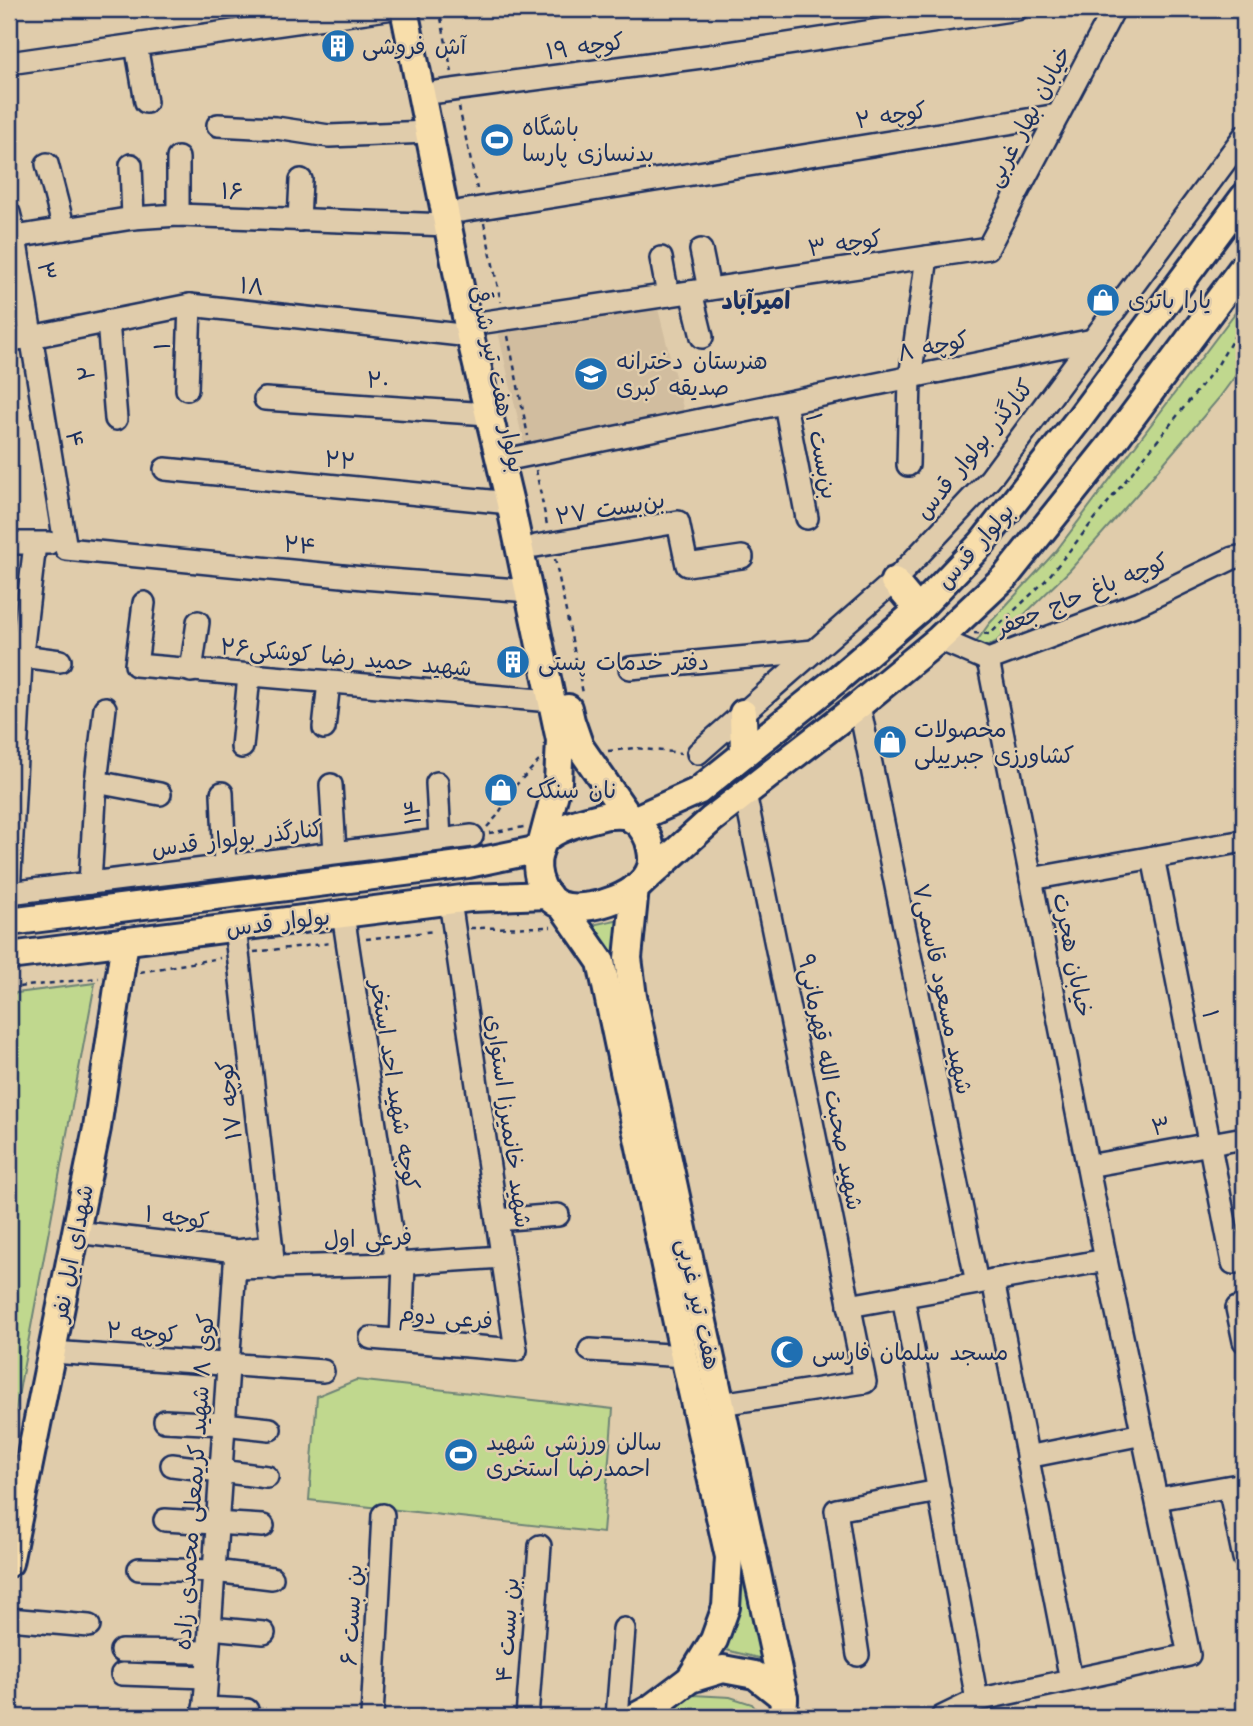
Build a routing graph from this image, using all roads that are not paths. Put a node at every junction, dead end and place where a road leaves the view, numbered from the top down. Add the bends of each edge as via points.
1 (387, 9) edge
2 (404, 9) edge
3 (1017, 9) edge
4 (1114, 9) edge
5 (430, 13) edge
6 (136, 45) junction
7 (9, 63) edge
8 (446, 91) junction
9 (146, 102) dead end
10 (1058, 115) junction
11 (218, 125) dead end
12 (428, 132) junction
13 (1244, 135) edge
14 (178, 158) dead end
15 (47, 164) dead end
16 (131, 165) dead end
17 (301, 180) dead end
18 (1244, 197) edge
19 (9, 213) edge
20 (178, 215) junction
21 (463, 215) junction
22 (133, 218) junction
23 (299, 220) junction
24 (64, 229) junction
25 (15, 237) junction
26 (988, 248) joint
27 (701, 250) dead end
28 (928, 257) junction
29 (661, 258) dead end
30 (1244, 266) edge
31 (700, 290) junction
32 (668, 295) junction
33 (190, 305) junction
34 (108, 321) junction
35 (486, 326) junction
36 (31, 337) junction
37 (702, 338) dead end
38 (9, 340) edge
39 (1093, 340) junction
40 (487, 370) junction
41 (910, 378) junction
42 (187, 389) dead end
43 (265, 399) dead end
44 (785, 404) junction
45 (488, 414) junction
46 (116, 419) dead end
47 (523, 456) junction
48 (908, 465) dead end
49 (165, 469) dead end
50 (510, 503) junction
51 (807, 518) dead end
52 (9, 543) edge
53 (35, 544) junction
54 (544, 545) junction
55 (66, 546) junction
56 (1244, 556) edge
57 (742, 557) dead end
58 (894, 582) junction
59 (528, 591) junction
60 (144, 603) dead end
61 (918, 610) junction
62 (198, 622) dead end
63 (942, 636) junction
64 (814, 651) junction
65 (988, 660) junction
66 (17, 661) edge
67 (61, 661) dead end
68 (630, 668) dead end
69 (191, 671) junction
70 (249, 676) junction
71 (330, 682) junction
72 (551, 699) junction
73 (859, 705) junction
74 (105, 708) dead end
75 (743, 713) junction
76 (324, 729) dead end
77 (570, 743) junction
78 (242, 747) dead end
79 (698, 753) road end
80 (744, 754) junction
81 (96, 782) junction
82 (437, 783) dead end
83 (331, 785) dead end
84 (698, 791) junction
85 (222, 793) dead end
86 (745, 793) junction
87 (160, 794) dead end
88 (631, 818) junction
89 (712, 819) junction
90 (472, 836) road end
91 (543, 838) junction
92 (440, 839) junction
93 (1244, 841) edge
94 (379, 847) junction
95 (335, 852) junction
96 (1153, 857) junction
97 (468, 863) junction
98 (225, 866) junction
99 (411, 871) junction
100 (1031, 879) junction
101 (90, 883) junction
102 (638, 886) junction
103 (9, 893) edge
104 (460, 899) junction
105 (562, 909) junction
106 (343, 914) junction
107 (9, 922) edge
108 (235, 927) junction
109 (125, 941) junction
110 (9, 956) edge
111 (1244, 1138) edge
112 (1210, 1144) junction
113 (1088, 1166) junction
114 (558, 1216) dead end
115 (497, 1220) junction
116 (76, 1232) junction
117 (273, 1257) junction
118 (502, 1257) junction
119 (236, 1259) junction
120 (1106, 1260) junction
121 (1233, 1263) dead end
122 (400, 1264) junction
123 (985, 1282) junction
124 (903, 1296) junction
125 (849, 1306) junction
126 (1237, 1308) dead end
127 (371, 1338) dead end
128 (401, 1340) junction
129 (1244, 1341) edge
130 (516, 1350) joint
131 (590, 1350) dead end
132 (52, 1352) junction
133 (684, 1356) junction
134 (228, 1364) junction
135 (323, 1371) dead end
136 (720, 1404) junction
137 (166, 1421) dead end
138 (224, 1424) junction
139 (270, 1429) dead end
140 (1143, 1434) junction
141 (1027, 1457) junction
142 (172, 1465) dead end
143 (221, 1472) junction
144 (267, 1477) dead end
145 (1236, 1485) edge
146 (939, 1491) junction
147 (1157, 1499) junction
148 (383, 1515) dead end
149 (165, 1520) dead end
150 (217, 1523) junction
151 (263, 1526) dead end
152 (540, 1546) dead end
153 (1244, 1558) edge
154 (9, 1563) edge
155 (139, 1569) dead end
156 (214, 1571) junction
157 (272, 1578) dead end
158 (9, 1619) edge
159 (89, 1626) dead end
160 (210, 1628) junction
161 (624, 1629) dead end
162 (264, 1633) dead end
163 (121, 1651) dead end
164 (208, 1652) junction
165 (858, 1655) dead end
166 (122, 1674) dead end
167 (206, 1677) junction
168 (690, 1679) junction
169 (1071, 1680) junction
170 (977, 1700) junction
171 (783, 1708) edge
172 (247, 1710) dead end
173 (204, 1712) edge
174 (372, 1717) edge
175 (527, 1717) edge
176 (617, 1717) edge
177 (635, 1717) edge
178 (942, 1717) edge

1 - 6 street
2 - 12 main road, بولوار هفت تیر شرقی
3 - 8 street, کوچه ۱۹
4 - 10 street, خیابان بهار غربی
5 - 8 main road, بولوار هفت تیر شرقی
6 - 7 street
6 - 9 street
8 - 21 main road, بولوار هفت تیر شرقی
10 - 21 street, کوچه ۲
10 - 26 street, خیابان بهار غربی
11 - 12 street via 330,136
12 - 21 main road, بولوار هفت تیر شرقی
13 - 39 street, کنارگذر بولوار قدس
14 - 20 street
15 - 24 street
16 - 22 street
17 - 23 street
18 - 61 main road, بولوار قدس via 982,543
19 - 25 street, ۳
20 - 22 street, ۱۶
20 - 23 street, ۱۶
21 - 23 street, ۱۶
21 - 35 main road, بولوار هفت تیر شرقی
22 - 24 street, ۱۶
24 - 25 street, ۱۶
25 - 36 street, ۳
26 - 28 street, کوچه ۳
27 - 31 street
28 - 31 street, کوچه ۳
28 - 41 street
29 - 32 street
30 - 63 main road, بولوار قدس via 1006,576
31 - 32 street, کوچه ۳
31 - 37 street
32 - 35 street, ۱۸
33 - 34 street, ۱۸
33 - 35 street, ۱۸
33 - 42 street, ۱
34 - 36 street, ۱۸
34 - 46 street, ۲
35 - 40 main road, بولوار هفت تیر شرقی
36 - 38 street, ۱۸
36 - 55 street, ۴
39 - 41 street, کوچه ۸
39 - 58 street, کنارگذر بولوار قدس via 990,479
40 - 45 main road, بولوار هفت تیر شرقی
40 - 47 main road, بولوار هفت تیر شرقی
41 - 44 street, کوچه ۸
41 - 48 street
43 - 45 street, ۲۰
44 - 47 street, کوچه ۸
44 - 51 street, بن‌بست ۱
45 - 50 main road, بولوار هفت تیر شرقی
47 - 54 main road, بولوار هفت تیر شرقی
49 - 50 street, ۲۲
50 - 59 main road, بولوار هفت تیر شرقی
52 - 53 street, ۲۴
53 - 55 street, ۲۴
53 - 66 street
54 - 57 street, بن‌بست ۲۷ via 678,522 687,565
54 - 77 main road, بولوار هفت تیر شرقی via 571,721
55 - 59 street, ۲۴
56 - 65 street, کوچه باغ حاج جعفر via 1140,603
58 - 61 main road
58 - 64 street, کنارگذر بولوار قدس
59 - 72 main road, بولوار هفت تیر شرقی
60 - 69 street, شهید حمید رضا کوشکی۲۶ via 136,665
61 - 80 main road, بولوار قدس
62 - 69 street
63 - 65 street, کوچه باغ حاج جعفر
63 - 73 main road, بولوار قدس
64 - 68 street
64 - 75 street, کنارگذر بولوار قدس
65 - 100 street, خیابان هجرت
66 - 67 street
66 - 103 street
69 - 70 street, شهید حمید رضا کوشکی۲۶
70 - 71 street, شهید حمید رضا کوشکی۲۶
70 - 78 street
71 - 72 street, شهید حمید رضا کوشکی۲۶
71 - 76 street
72 - 77 main road, بولوار هفت تیر شرقی
73 - 86 main road, بولوار قدس
73 - 123 street, شهید مسعود قاسمی۷
74 - 81 street
75 - 79 street, کنارگذر بولوار قدس
75 - 80 main road
77 - 88 main road
77 - 91 main road
80 - 84 main road, بولوار قدس
81 - 87 street
81 - 101 street
82 - 92 street, ۱۴
83 - 95 street
84 - 88 main road, بولوار قدس
84 - 89 main road via 698,810
85 - 98 street
86 - 89 main road, بولوار قدس
86 - 125 street, شهید صحبت الله قهرمانی۹
88 - 91 main road via 607,815
88 - 102 main road via 648,838 651,854 650,868
89 - 102 main road, بولوار قدس
90 - 92 street, کنارگذر بولوار قدس
91 - 97 main road, بولوار قدس
91 - 105 main road via 537,872 541,886
92 - 94 street, کنارگذر بولوار قدس
93 - 96 street
94 - 95 street, کنارگذر بولوار قدس
94 - 99 street
95 - 98 street, کنارگذر بولوار قدس
96 - 100 street
96 - 112 street, ۱
97 - 99 main road, بولوار قدس
97 - 104 main road via 481,868 489,881 485,890
98 - 101 street, کنارگذر بولوار قدس
99 - 107 main road, بولوار قدس
100 - 113 street, خیابان هجرت
101 - 103 street, کنارگذر بولوار قدس
102 - 105 main road via 615,900
102 - 136 main road, هفت تیر غربی via 628,958 633,997
104 - 105 main road, بولوار قدس
104 - 106 main road, بولوار قدس
104 - 115 street, شهید خانمیرزا استواری via 454,929
105 - 133 main road, هفت تیر غربی via 601,962
106 - 108 main road, بولوار قدس
106 - 122 street, کوچه شهید احد استخر
108 - 109 main road, بولوار قدس
108 - 117 street, کوچه ۱۷
109 - 110 main road, بولوار قدس
109 - 116 main road, شهدای ایل نفر
111 - 112 street, ۳
112 - 113 street, ۳
112 - 121 street, ۱
113 - 120 street, خیابان هجرت
114 - 115 street
115 - 118 street, شهید خانمیرزا استواری
116 - 119 street, کوچه ۱
116 - 132 main road, شهدای ایل نفر
117 - 119 street, فرعی اول
117 - 122 street, فرعی اول
118 - 122 street, فرعی اول
118 - 130 street, شهید خانمیرزا استواری
119 - 134 street, کوی ۸ شهید کریمعلی محمدی زاده
120 - 123 street
120 - 140 street, خیابان هجرت
122 - 128 street, کوچه شهید احد استخر
123 - 124 street
123 - 141 street, شهید مسعود قاسمی۷
124 - 125 street
124 - 146 street
125 - 136 street, شهید صحبت الله قهرمانی۹ via 865,1382
126 - 129 street
127 - 128 street, فرعی دوم
128 - 130 street, فرعی دوم
131 - 133 street
132 - 134 street, کوچه ۲
132 - 154 main road, شهدای ایل نفر
133 - 168 main road, هفت تیر غربی via 729,1557 726,1606
134 - 135 street, کوچه ۲
134 - 138 street, کوی ۸ شهید کریمعلی محمدی زاده
136 - 171 main road, هفت تیر غربی
137 - 138 street
138 - 139 street
138 - 143 street, کوی ۸ شهید کریمعلی محمدی زاده
140 - 141 street
140 - 147 street, خیابان هجرت
141 - 169 street, شهید مسعود قاسمی۷
142 - 143 street
143 - 144 street
143 - 150 street, کوی ۸ شهید کریمعلی محمدی زاده
145 - 147 street
145 - 153 street
146 - 165 street via 836,1510
146 - 170 street
147 - 169 street, خیابان هجرت via 1189,1655
148 - 174 street, بن بست ۶
149 - 150 street
150 - 151 street
150 - 156 street, کوی ۸ شهید کریمعلی محمدی زاده
152 - 175 street, بن بست ۴
155 - 156 street
156 - 157 street
156 - 160 street, کوی ۸ شهید کریمعلی محمدی زاده
158 - 159 street
160 - 162 street
160 - 164 street, کوی ۸ شهید کریمعلی محمدی زاده
161 - 176 street
163 - 164 street
164 - 167 street, کوی ۸ شهید کریمعلی محمدی زاده
166 - 167 street
167 - 173 street, کوی ۸ شهید کریمعلی محمدی زاده
168 - 171 main road via 723,1669 755,1675
168 - 177 main road
169 - 170 street
170 - 178 street
172 - 173 street

